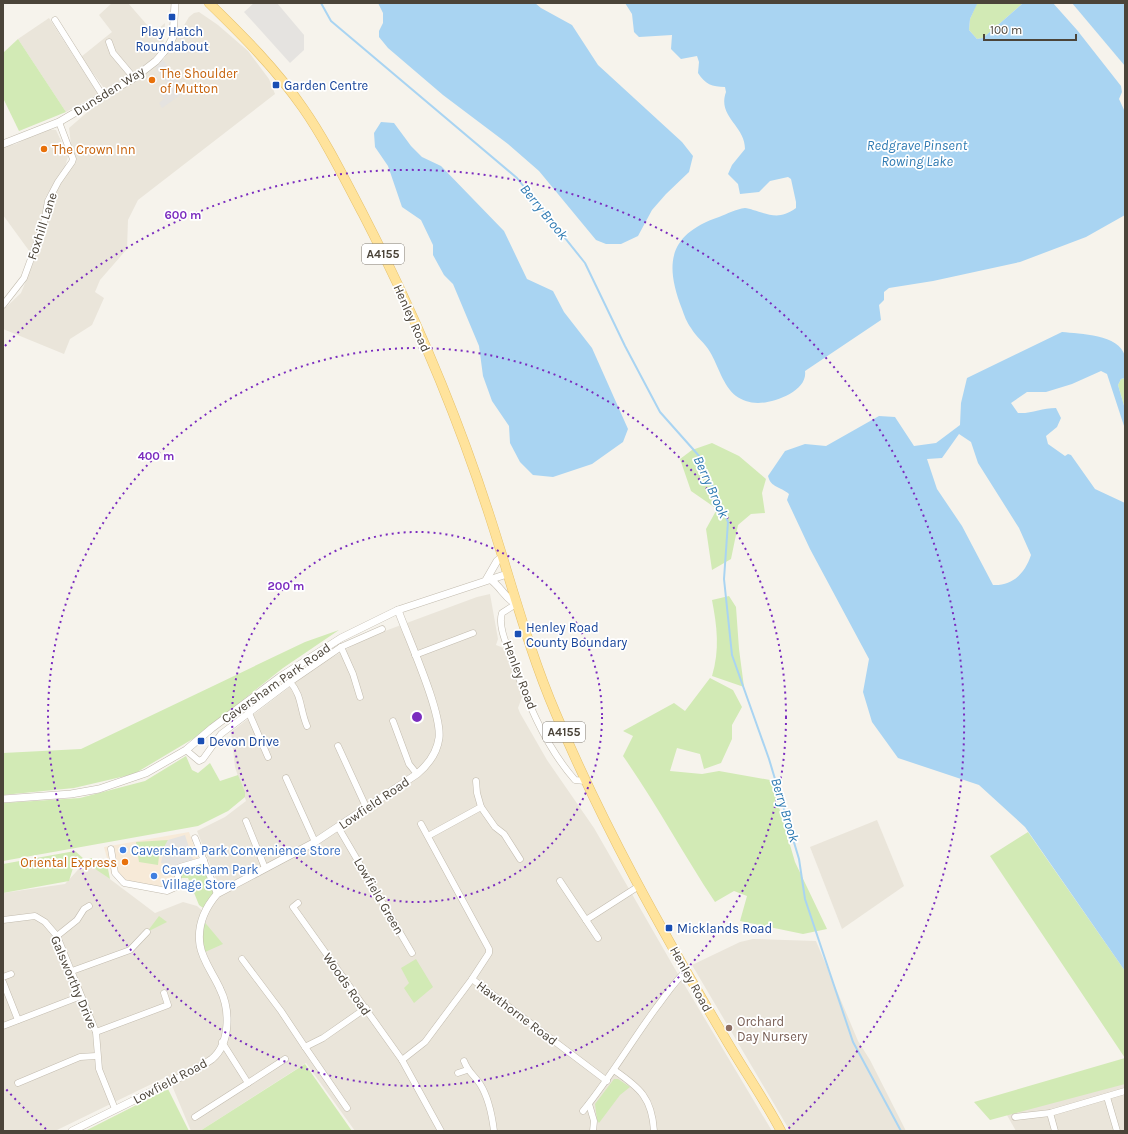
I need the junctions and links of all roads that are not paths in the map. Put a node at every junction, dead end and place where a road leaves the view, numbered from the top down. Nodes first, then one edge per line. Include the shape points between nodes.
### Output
1 (209, 3) edge
2 (174, 4) edge
3 (55, 20) dead end
4 (109, 42) dead end
5 (134, 78) junction
6 (103, 96) junction
7 (59, 122) junction
8 (3, 144) edge
9 (3, 304) edge
10 (502, 557) junction
11 (507, 574) junction
12 (488, 580) junction
13 (516, 604) junction
14 (398, 610) junction
15 (382, 629) dead end
16 (474, 633) dead end
17 (341, 647) junction
18 (415, 655) junction
19 (290, 682) junction
20 (360, 697) dead end
21 (249, 713) junction
22 (393, 721) dead end
23 (307, 726) dead end
24 (338, 746) dead end
25 (186, 750) junction
26 (268, 757) dead end
27 (417, 774) junction
28 (286, 778) dead end
29 (476, 781) dead end
30 (586, 781) junction
31 (3, 799) edge
32 (481, 807) junction
33 (367, 809) junction
34 (246, 822) dead end
35 (421, 824) dead end
36 (338, 827) junction
37 (428, 836) junction
38 (196, 838) dead end
39 (315, 842) junction
40 (111, 849) dead end
41 (520, 859) dead end
42 (204, 860) junction
43 (265, 868) junction
44 (560, 881) dead end
45 (639, 886) junction
46 (217, 894) junction
47 (89, 906) dead end
48 (293, 907) dead end
49 (3, 920) edge
50 (586, 920) junction
51 (147, 932) dead end
52 (57, 936) junction
53 (598, 938) dead end
54 (414, 940) dead end
55 (407, 944) junction
56 (412, 953) dead end
57 (242, 959) dead end
58 (687, 970) junction
59 (72, 971) junction
60 (11, 974) dead end
61 (3, 977) edge
62 (472, 979) junction
63 (3, 982) edge
64 (164, 993) dead end
65 (81, 996) junction
66 (366, 1008) junction
67 (18, 1020) junction
68 (3, 1026) edge
69 (96, 1032) junction
70 (222, 1042) junction
71 (305, 1047) junction
72 (96, 1056) junction
73 (285, 1059) dead end
74 (402, 1060) junction
75 (464, 1061) dead end
76 (467, 1070) junction
77 (614, 1070) junction
78 (458, 1073) dead end
79 (607, 1081) junction
80 (18, 1083) dead end
81 (248, 1083) junction
82 (1125, 1091) edge
83 (1107, 1096) junction
84 (589, 1104) junction
85 (115, 1108) junction
86 (347, 1108) dead end
87 (583, 1111) dead end
88 (1050, 1113) junction
89 (195, 1117) dead end
90 (1016, 1117) dead end
91 (72, 1131) edge
92 (441, 1131) edge
93 (494, 1131) edge
94 (592, 1131) edge
95 (654, 1131) edge
96 (781, 1131) edge
97 (1055, 1131) edge
98 (1117, 1131) edge

1 - 10 main road, Henley Road / A4155 via 272,68 303,107 347,183 398,287 441,386 475,473
2 - 5 street, Dunsden Way via 174,31 168,47 156,61
3 - 6 street
4 - 5 street via 113,53
5 - 6 street, Dunsden Way
6 - 7 street, Dunsden Way
7 - 8 street, Dunsden Way
7 - 9 street, Foxhill Lane via 72,162 48,201 44,223 24,278
10 - 11 main road, Henley Road / A4155
10 - 12 street via 497,561
11 - 12 street, Caversham Park Road
11 - 13 main road, Henley Road / A4155
12 - 13 street via 501,588 508,600
12 - 14 street, Caversham Park Road
13 - 30 main road, Henley Road / A4155 via 555,712
13 - 30 street, Henley Road via 502,613 501,622 526,697 562,763 575,780
14 - 18 street, Lowfield Road
14 - 25 street, Caversham Park Road via 319,650
15 - 17 street
16 - 18 street
17 - 19 street
17 - 20 street
18 - 27 street, Lowfield Road via 439,727 439,738 433,755
19 - 21 street
19 - 23 street via 301,699
21 - 25 street via 221,734 204,759 199,761
21 - 26 street
22 - 27 street via 409,764
24 - 33 street
25 - 31 street, Caversham Park Road via 146,773 99,789 71,794
27 - 33 street, Lowfield Road
28 - 39 street
29 - 32 street
30 - 45 main road, Henley Road / A4155
32 - 37 street
32 - 41 street via 494,825 501,830
33 - 36 street, Lowfield Road
34 - 43 street
35 - 37 street, Hawthorne Road
36 - 39 street, Lowfield Road
36 - 55 street, Lowfield Green
37 - 62 street, Hawthorne Road via 489,949 488,957
38 - 42 street
39 - 43 street, Lowfield Road
40 - 42 street via 115,873 124,884 167,891 176,887 180,867
42 - 46 street
43 - 46 street, Lowfield Road
44 - 50 street
45 - 50 street
45 - 58 main road, Henley Road / A4155
46 - 70 street, Lowfield Road via 209,903 204,915 200,946 226,1004 227,1026
47 - 52 street via 77,920
48 - 66 street, Woods Road
49 - 52 street, Galsworthy Drive via 35,916 45,922
50 - 53 street
51 - 59 street via 130,950
52 - 59 street, Galsworthy Drive
54 - 55 street, Lowfield Green
55 - 56 street, Lowfield Green
57 - 71 street via 266,984
58 - 77 street via 635,1036
58 - 96 main road, Henley Road / A4155
59 - 65 street, Galsworthy Drive
60 - 61 street
62 - 74 street via 425,1042
62 - 79 street, Hawthorne Road
63 - 67 street
64 - 69 street via 169,1008
65 - 67 street
65 - 69 street, Galsworthy Drive
66 - 71 street via 323,1038
66 - 74 street, Woods Road
67 - 68 street
69 - 72 street, Galsworthy Drive
70 - 81 street
70 - 85 street, Lowfield Road via 213,1058 197,1069
71 - 86 street
72 - 80 street via 80,1057
72 - 85 street, Galsworthy Drive
73 - 81 street
74 - 92 street, Woods Road
75 - 76 street
76 - 78 street
76 - 93 street via 480,1083 492,1110
77 - 79 street
77 - 95 street via 645,1095 653,1118
79 - 84 street
81 - 89 street
82 - 83 street
83 - 88 street
83 - 98 street
84 - 87 street
84 - 94 street via 594,1121
85 - 91 street, Lowfield Road
88 - 90 street
88 - 97 street

